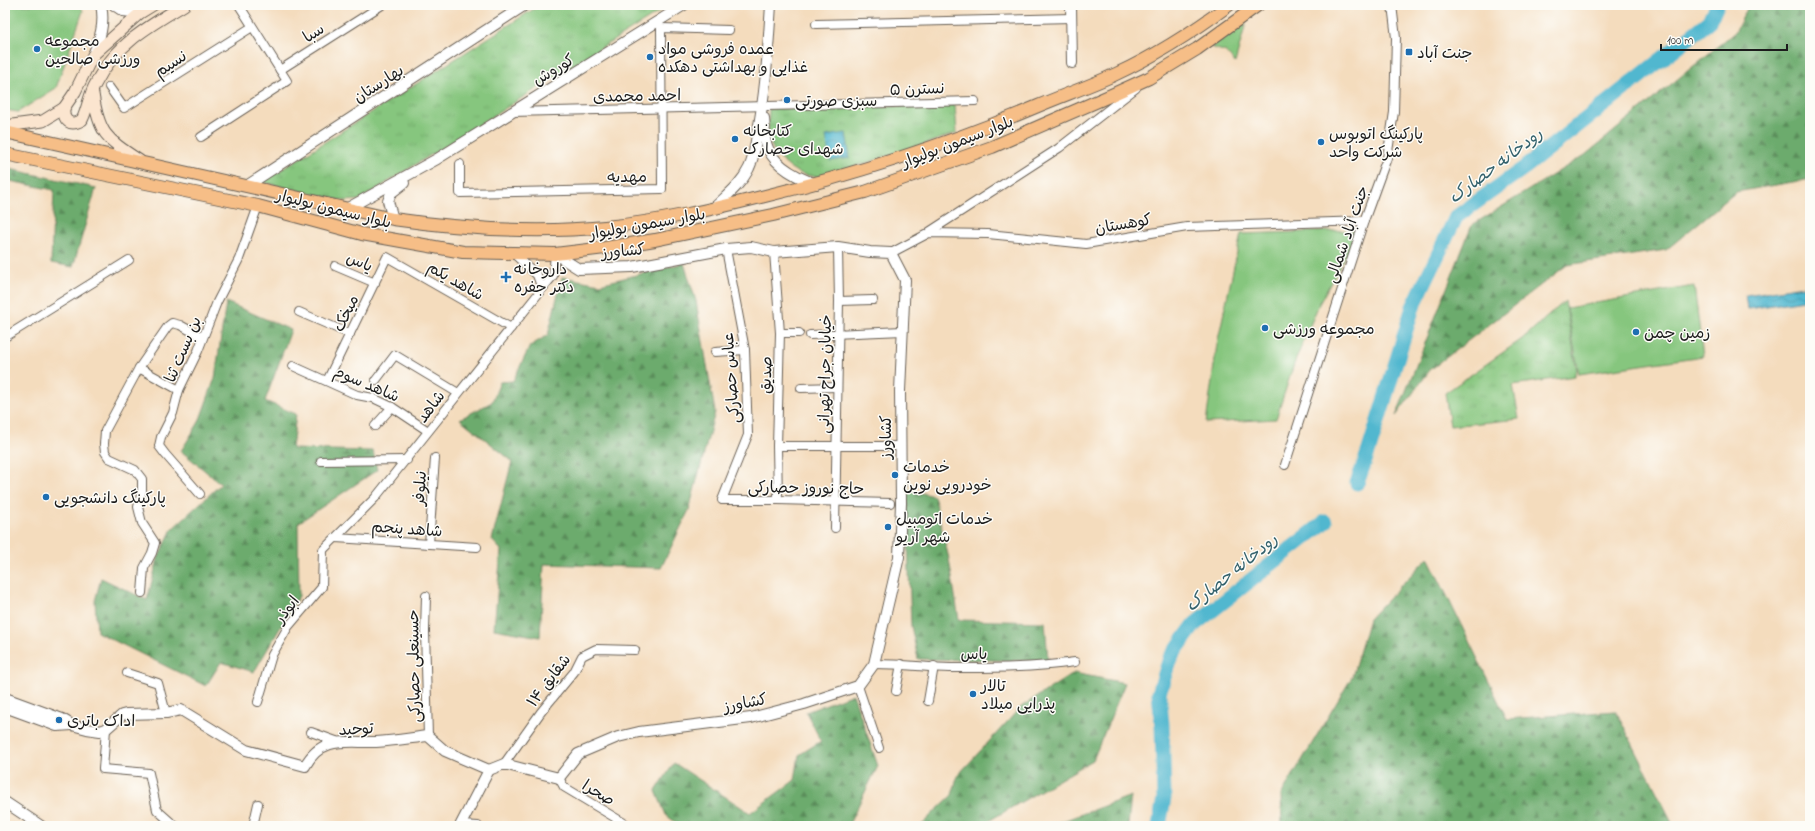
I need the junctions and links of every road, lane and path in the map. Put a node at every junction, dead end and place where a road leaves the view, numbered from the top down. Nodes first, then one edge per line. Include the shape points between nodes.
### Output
1 (101, 5) edge
2 (114, 5) edge
3 (153, 5) edge
4 (184, 5) edge
5 (239, 5) edge
6 (382, 5) edge
7 (525, 5) edge
8 (684, 5) edge
9 (772, 5) edge
10 (1071, 5) edge
11 (1229, 5) edge
12 (1258, 5) edge
13 (1392, 5) edge
14 (140, 13) junction
15 (1071, 18) junction
16 (816, 24) dead end
17 (252, 27) junction
18 (729, 30) dead end
19 (93, 55) junction
20 (1072, 63) dead end
21 (280, 70) junction
22 (1149, 78) junction
23 (109, 87) dead end
24 (93, 91) junction
25 (975, 100) dead end
26 (764, 106) junction
27 (64, 108) junction
28 (662, 108) junction
29 (511, 112) junction
30 (5, 126) edge
31 (5, 132) edge
32 (201, 137) dead end
33 (5, 154) edge
34 (437, 159) junction
35 (140, 161) junction
36 (460, 164) dead end
37 (816, 184) junction
38 (248, 185) junction
39 (258, 206) junction
40 (348, 208) junction
41 (713, 209) junction
42 (393, 219) junction
43 (1364, 221) junction
44 (928, 233) junction
45 (838, 247) junction
46 (726, 249) junction
47 (774, 252) junction
48 (513, 253) junction
49 (891, 253) junction
50 (555, 254) junction
51 (387, 257) joint
52 (129, 260) dead end
53 (335, 266) dead end
54 (375, 283) junction
55 (542, 289) junction
56 (873, 300) dead end
57 (839, 301) junction
58 (299, 312) dead end
59 (511, 328) junction
60 (903, 331) junction
61 (780, 333) junction
62 (799, 333) dead end
63 (838, 333) junction
64 (350, 334) junction
65 (6, 335) edge
66 (810, 335) dead end
67 (202, 337) junction
68 (745, 350) junction
69 (715, 352) dead end
70 (293, 366) dead end
71 (139, 368) junction
72 (376, 380) dead end
73 (327, 381) junction
74 (837, 387) junction
75 (801, 388) dead end
76 (179, 390) junction
77 (458, 393) junction
78 (392, 407) junction
79 (375, 426) dead end
80 (428, 432) junction
81 (777, 446) junction
82 (900, 446) junction
83 (836, 447) junction
84 (435, 458) dead end
85 (407, 460) junction
86 (321, 461) dead end
87 (1284, 465) dead end
88 (200, 494) dead end
89 (722, 500) joint
90 (778, 500) junction
91 (836, 502) junction
92 (890, 503) dead end
93 (835, 528) dead end
94 (336, 538) junction
95 (429, 544) junction
96 (477, 547) dead end
97 (142, 593) dead end
98 (426, 596) dead end
99 (635, 650) dead end
100 (1075, 662) dead end
101 (874, 664) junction
102 (901, 664) junction
103 (934, 666) junction
104 (127, 673) dead end
105 (858, 686) junction
106 (896, 691) dead end
107 (5, 698) edge
108 (928, 701) dead end
109 (258, 702) dead end
110 (5, 707) edge
111 (166, 713) junction
112 (72, 725) junction
113 (106, 729) junction
114 (311, 732) dead end
115 (428, 736) junction
116 (336, 742) junction
117 (879, 748) dead end
118 (504, 764) junction
119 (489, 770) junction
120 (559, 778) junction
121 (5, 802) edge
122 (258, 804) dead end
123 (41, 826) edge
124 (175, 826) edge
125 (254, 826) edge
126 (460, 826) edge
127 (478, 826) edge
128 (629, 826) edge

1 - 19 street via 101,36
2 - 14 street via 123,11
3 - 14 main road
4 - 24 main road via 150,25 117,52 104,67
5 - 17 street
6 - 21 street, سبا
7 - 38 street, بهارستان
8 - 29 street, کوروش
9 - 26 street
10 - 15 street
11 - 37 main road, بلوار سیمون بولیوار via 1176,41 1117,73 929,149
12 - 22 main road, بلوار سیمون بولیوار
13 - 43 street, جنت آباد شمالی via 1396,38 1394,112 1387,158
14 - 19 main road
15 - 16 street
15 - 20 street
17 - 21 street
17 - 23 street, نسیم via 124,108
18 - 28 street, مهدیه via 661,28
19 - 27 main road
21 - 32 street via 287,81
22 - 44 street via 1059,148
22 - 50 main road, بلوار سیمون بولیوار via 992,147 865,192 655,240
24 - 27 main road via 82,120 76,123 67,121 63,115
24 - 35 main road via 96,116 104,134
25 - 26 street, نسترن ۵
26 - 28 street, احمد محمدی
26 - 37 street via 766,143 775,159 791,172
26 - 41 street via 750,167 738,186
27 - 30 main road via 43,121
28 - 29 street, احمد محمدی
28 - 36 street, مهدیه via 662,189 460,193
29 - 34 street, کوروش
31 - 35 main road, بلوار سیمون بولیوار
33 - 39 main road, بلوار سیمون بولیوار
34 - 40 street
34 - 42 street via 392,193 388,201
35 - 38 main road, بلوار سیمون بولیوار
37 - 41 main road, بلوار سیمون بولیوار
38 - 40 main road, بلوار سیمون بولیوار
39 - 48 main road, بلوار سیمون بولیوار via 362,234 463,252
39 - 67 street, بن بست ثنا via 239,259
40 - 42 main road, بلوار سیمون بولیوار
41 - 42 main road, بلوار سیمون بولیوار via 646,222 562,230 438,226
43 - 44 street, کوهستان via 1187,227 1086,244 988,234
43 - 87 street, جنت آباد شمالی
44 - 49 street, کوهستان
45 - 47 street, کشاورز
45 - 49 street, کشاورز
45 - 57 street, خیابان جراح تهرانی
46 - 47 street, کشاورز via 750,247
46 - 50 street, کشاورز via 632,267 579,269
46 - 68 street, عباس حصارکی
47 - 61 street, صدیق
48 - 50 main road, بلوار سیمون بولیوار
48 - 55 street via 537,275
49 - 60 street, کشاورز via 905,280
50 - 55 street, شاهد via 553,276
51 - 54 street, میخک
51 - 59 street, شاهد یکم
52 - 65 street
53 - 54 street, یاس
54 - 64 street, میخک
55 - 59 street, شاهد
56 - 57 street
57 - 63 street, خیابان جراح تهرانی
58 - 64 street
59 - 77 street, شاهد
60 - 63 street
60 - 82 street, کشاورز
61 - 62 street
61 - 81 street, صدیق
63 - 66 street
63 - 74 street, خیابان جراح تهرانی
64 - 73 street, میخک
67 - 71 street via 172,323
67 - 76 street, بن بست ثنا
68 - 69 street
68 - 89 street, عباس حصارکی via 748,435
70 - 73 street, شاهد سوم
71 - 76 street
71 - 97 street via 105,431 104,444 105,452 110,458 135,470 142,479 138,507 142,523 155,543 144,568
72 - 77 street via 395,355
73 - 78 street, شاهد سوم
74 - 75 street
74 - 83 street, خیابان جراح تهرانی
76 - 88 street, بن بست ثنا via 173,413 159,446
77 - 80 street, شاهد
78 - 79 street
78 - 80 street, شاهد سوم
80 - 85 street, شاهد
81 - 83 street
81 - 90 street, صدیق
82 - 83 street
82 - 101 street, کشاورز via 899,557
83 - 91 street, خیابان جراح تهرانی
84 - 95 street, نیلوفر
85 - 86 street
85 - 94 street, شاهد
89 - 90 street, حاج نوروز حصارکی
90 - 91 street, حاج نوروز حصارکی
91 - 92 street, حاج نوروز حصارکی
91 - 93 street, خیابان جراح تهرانی
94 - 95 street, شاهد پنجم
94 - 109 street, ابوذر via 323,550 322,587 288,627 272,655
95 - 96 street, شاهد پنجم
98 - 115 street, حسینعلی حصارکی via 424,631
99 - 118 street, شقایق ۱۴ via 596,649 582,656 574,672
100 - 103 street, یاس via 1016,667
101 - 102 street, یاس
101 - 105 street, کشاورز
102 - 103 street, یاس
102 - 106 street
103 - 108 street
104 - 111 street via 158,682
105 - 117 street
105 - 120 street, کشاورز via 751,718 618,737 578,754
107 - 112 street
110 - 112 street via 57,726
111 - 113 street, توحید via 122,715
111 - 116 street, توحید via 181,710 246,750 306,766 317,750
112 - 113 street via 87,730
113 - 124 street via 103,769 149,773 157,810
114 - 116 street
115 - 116 street, توحید via 377,742
115 - 119 street via 445,751
118 - 119 street
118 - 120 street
119 - 126 street
120 - 128 street, صحرا via 564,787
121 - 123 street
122 - 125 street
126 - 127 street

